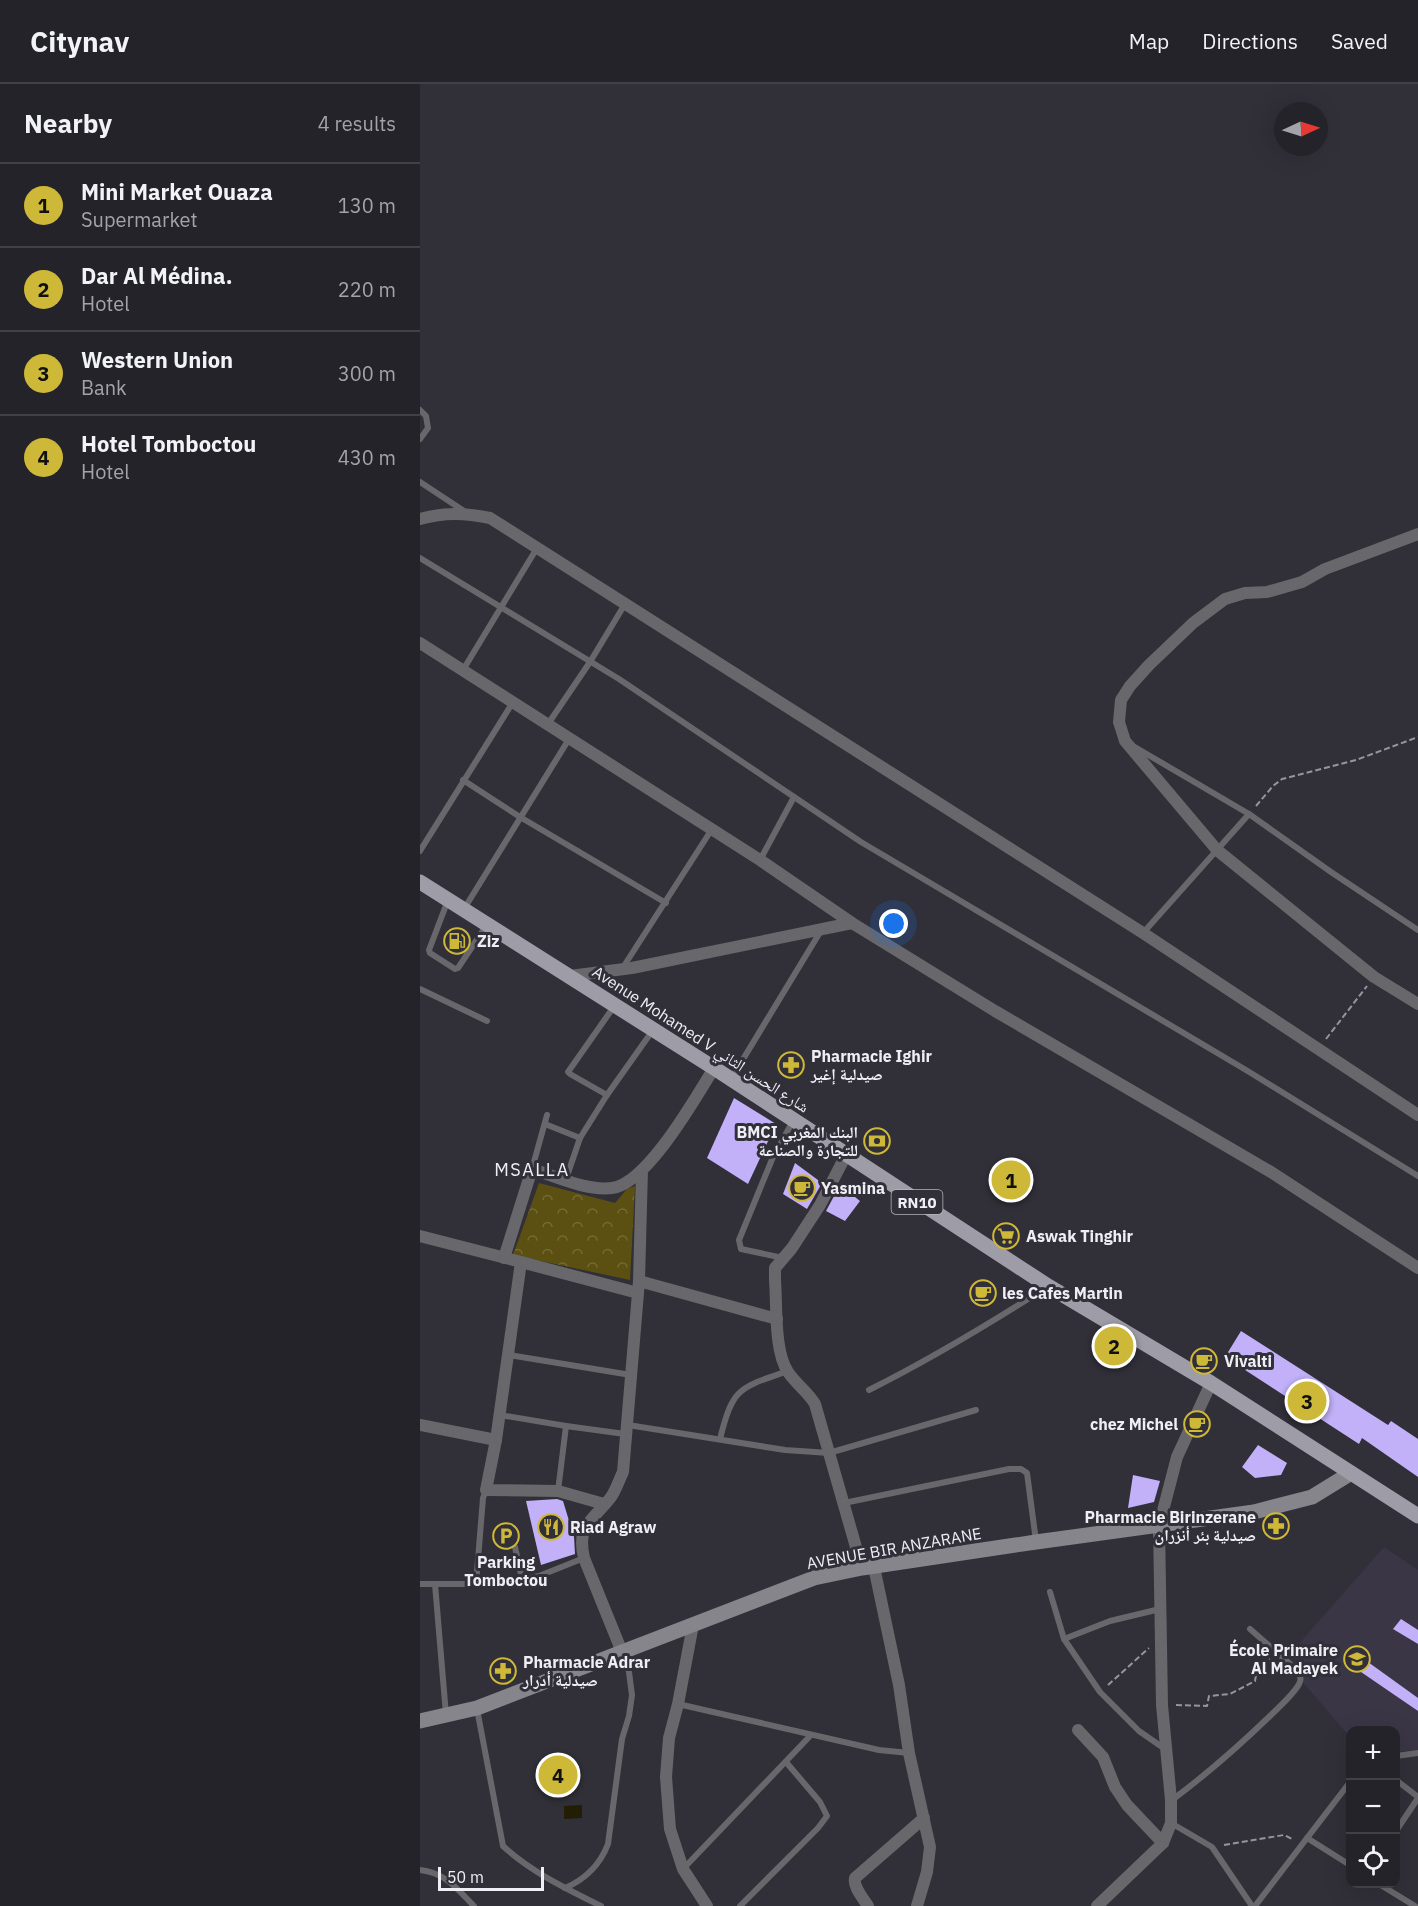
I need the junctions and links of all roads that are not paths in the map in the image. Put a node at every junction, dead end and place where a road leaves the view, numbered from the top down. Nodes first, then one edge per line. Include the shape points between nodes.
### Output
1 (420, 410) edge
2 (420, 439) edge
3 (420, 482) edge
4 (469, 514) junction
5 (420, 519) edge
6 (1418, 534) edge
7 (537, 548) junction
8 (420, 558) edge
9 (625, 604) junction
10 (502, 608) junction
11 (420, 643) edge
12 (590, 662) junction
13 (463, 670) junction
14 (513, 701) junction
15 (548, 724) junction
16 (569, 739) junction
17 (1125, 741) junction
18 (463, 780) junction
19 (794, 797) junction
20 (1249, 814) junction
21 (520, 817) junction
22 (712, 829) junction
23 (1217, 850) junction
24 (420, 851) edge
25 (760, 860) junction
26 (420, 882) edge
27 (448, 900) junction
28 (666, 903) junction
29 (464, 909) junction
30 (852, 922) junction
31 (487, 925) junction
32 (822, 929) junction
33 (1418, 930) edge
34 (1143, 933) junction
35 (622, 970) junction
36 (570, 976) junction
37 (420, 989) edge
38 (1414, 999) edge
39 (616, 1005) junction
40 (487, 1021) dead end
41 (654, 1029) junction
42 (714, 1068) junction
43 (731, 1079) junction
44 (607, 1095) junction
45 (548, 1115) dead end
46 (1418, 1115) edge
47 (793, 1121) junction
48 (545, 1124) junction
49 (580, 1138) junction
50 (846, 1155) junction
51 (532, 1169) junction
52 (642, 1170) junction
53 (1418, 1176) edge
54 (566, 1179) junction
55 (420, 1236) edge
56 (504, 1258) junction
57 (783, 1258) junction
58 (521, 1262) junction
59 (1418, 1268) edge
60 (1048, 1286) junction
61 (639, 1287) junction
62 (777, 1320) junction
63 (509, 1355) junction
64 (788, 1371) junction
65 (631, 1375) junction
66 (1211, 1383) junction
67 (869, 1390) dead end
68 (976, 1410) dead end
69 (500, 1414) junction
70 (420, 1425) edge
71 (566, 1426) junction
72 (626, 1429) junction
73 (720, 1439) junction
74 (496, 1440) junction
75 (829, 1453) junction
76 (1351, 1473) junction
77 (486, 1490) junction
78 (558, 1491) junction
79 (843, 1503) junction
80 (604, 1504) junction
81 (1418, 1516) edge
82 (1159, 1526) junction
83 (1036, 1542) junction
84 (514, 1547) dead end
85 (584, 1558) junction
86 (868, 1567) junction
87 (522, 1579) junction
88 (420, 1584) edge
89 (435, 1584) junction
90 (476, 1584) junction
91 (1050, 1592) dead end
92 (1160, 1609) junction
93 (693, 1625) junction
94 (1250, 1629) dead end
95 (1064, 1639) junction
96 (622, 1652) junction
97 (678, 1704) junction
98 (477, 1708) junction
99 (446, 1717) junction
100 (420, 1721) edge
101 (1078, 1730) dead end
102 (811, 1735) junction
103 (1165, 1749) junction
104 (909, 1753) junction
105 (1418, 1753) edge
106 (1400, 1755) edge
107 (786, 1762) junction
108 (1400, 1784) edge
109 (1346, 1787) edge
110 (1418, 1798) edge
111 (1171, 1800) junction
112 (924, 1818) junction
113 (1171, 1823) junction
114 (1400, 1824) edge
115 (1307, 1838) junction
116 (1163, 1843) junction
117 (1346, 1862) edge
118 (683, 1869) junction
119 (420, 1870) edge
120 (565, 1888) junction
121 (1386, 1888) edge
122 (474, 1906) edge
123 (601, 1906) edge
124 (706, 1906) edge
125 (740, 1906) edge
126 (868, 1906) edge
127 (917, 1906) edge
128 (1097, 1906) edge
129 (1254, 1906) edge
130 (1415, 1906) edge

1 - 2 lane via 426,416 428,428
3 - 4 lane
4 - 5 street via 448,513
4 - 7 street via 490,518
6 - 17 street via 1325,569 1302,582 1225,600 1193,623 1130,686 1121,700 1119,722
7 - 9 street
7 - 10 lane
8 - 10 lane
9 - 12 lane
9 - 34 street
10 - 12 lane
10 - 13 lane
11 - 13 street
12 - 15 lane
12 - 19 lane
13 - 14 street
14 - 15 street
14 - 18 lane
15 - 16 street
16 - 21 lane
16 - 22 street
17 - 20 lane
17 - 23 street
18 - 21 lane
18 - 24 lane
19 - 25 lane
19 - 53 lane via 861,842
20 - 23 lane
20 - 33 lane
21 - 28 lane
21 - 29 lane
22 - 25 street
22 - 28 lane
23 - 34 lane
23 - 38 street via 1374,977
25 - 30 street
26 - 27 main road, Avenue Mohamed V شارع الحسن الثاني / RN10
27 - 29 main road, Avenue Mohamed V شارع الحسن الثاني / RN10
27 - 31 lane via 430,953 455,969
28 - 35 lane
29 - 31 main road, Avenue Mohamed V شارع الحسن الثاني / RN10
30 - 32 street
30 - 59 street via 995,1011 1271,1172
31 - 36 main road, Avenue Mohamed V شارع الحسن الثاني / RN10
32 - 35 street
32 - 43 lane
34 - 46 street
35 - 36 street
36 - 39 main road, Avenue Mohamed V شارع الحسن الثاني / RN10
37 - 40 lane
39 - 41 main road, Avenue Mohamed V شارع الحسن الثاني / RN10
39 - 44 lane via 568,1072
41 - 42 main road, Avenue Mohamed V شارع الحسن الثاني / RN10
41 - 44 lane
42 - 43 main road, Avenue Mohamed V شارع الحسن الثاني / RN10
42 - 52 street
43 - 47 main road, Avenue Mohamed V شارع الحسن الثاني / RN10
44 - 49 lane
45 - 48 lane
47 - 50 main road, Avenue Mohamed V شارع الحسن الثاني / RN10
47 - 57 lane via 773,1157 739,1240 741,1249
48 - 49 lane
48 - 51 lane
49 - 54 lane
50 - 57 street via 820,1205
50 - 60 main road, Avenue Mohamed V شارع الحسن الثاني / RN10
51 - 54 street
51 - 56 street
52 - 54 street via 615,1188 594,1188
52 - 61 street
55 - 56 street
56 - 58 street
57 - 62 street via 775,1268
58 - 61 street
58 - 63 street
60 - 66 main road, Avenue Mohamed V شارع الحسن الثاني / RN10
60 - 67 lane via 966,1339
61 - 62 street
61 - 65 street
62 - 64 street via 782,1360
63 - 65 lane
63 - 69 street
64 - 73 lane via 751,1383 738,1393 727,1412
64 - 75 street via 815,1404
65 - 72 street
66 - 76 main road, Avenue Mohamed V شارع الحسن الثاني / RN10
66 - 82 street via 1177,1457
68 - 75 lane
69 - 71 lane
69 - 74 street
70 - 74 street
71 - 72 lane
71 - 78 lane
72 - 73 lane
72 - 80 street via 623,1472
73 - 75 lane
74 - 77 street
75 - 79 street
76 - 81 main road, Avenue Mohamed V شارع الحسن الثاني / RN10
76 - 82 street, AVENUE BIR ANZARANE via 1312,1497 1290,1504
77 - 78 street
77 - 90 lane
78 - 80 street
79 - 83 lane via 1022,1468 1027,1473
79 - 86 street
80 - 85 street via 582,1532
82 - 83 street, AVENUE BIR ANZARANE
82 - 92 street
83 - 86 street, AVENUE BIR ANZARANE
84 - 87 lane
85 - 87 lane
85 - 96 street
86 - 93 street, AVENUE BIR ANZARANE via 814,1578
86 - 104 street via 898,1685
87 - 90 lane
88 - 89 lane
89 - 90 lane
89 - 99 lane
91 - 95 lane
92 - 95 lane via 1110,1621
92 - 103 street
93 - 96 street, AVENUE BIR ANZARANE
93 - 97 street
94 - 111 lane via 1297,1670 1299,1683 1240,1745
95 - 103 lane via 1100,1692 1138,1731
96 - 98 street, AVENUE BIR ANZARANE
96 - 120 lane via 632,1695 608,1844 602,1860 582,1879
97 - 102 lane
97 - 118 street via 669,1738 666,1777 670,1828
98 - 99 street, AVENUE BIR ANZARANE
98 - 120 lane via 503,1846 519,1861
99 - 100 street, AVENUE BIR ANZARANE
101 - 116 street via 1103,1757 1127,1805
102 - 104 lane
102 - 107 lane
103 - 111 street
104 - 112 street
105 - 106 lane
107 - 118 lane
107 - 125 lane via 827,1816
108 - 110 lane
109 - 115 lane
110 - 114 lane
111 - 113 street
112 - 126 street via 855,1878
112 - 127 street via 930,1847
113 - 116 street
113 - 129 lane via 1212,1847
115 - 117 lane
115 - 129 lane
116 - 128 street
118 - 124 street
119 - 122 lane via 445,1877
120 - 123 lane
121 - 130 lane

